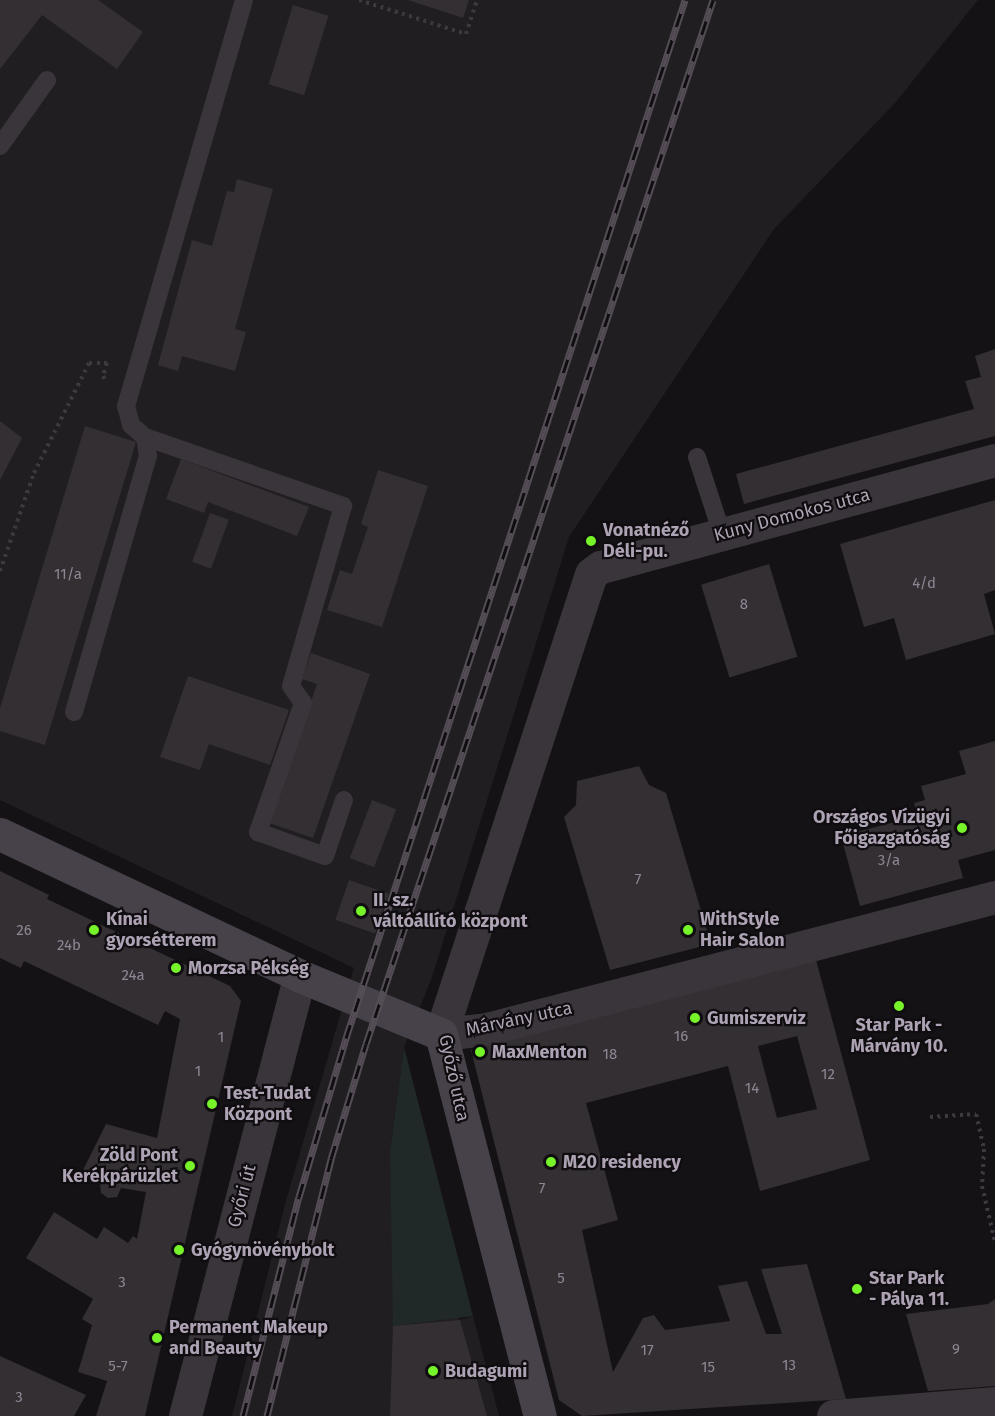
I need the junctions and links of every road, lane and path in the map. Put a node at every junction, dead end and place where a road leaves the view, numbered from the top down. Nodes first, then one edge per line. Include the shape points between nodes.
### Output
1 (244, 0) edge
2 (359, 0) edge
3 (477, 0) edge
4 (47, 80) dead end
5 (0, 146) edge
6 (103, 376) dead end
7 (146, 437) junction
8 (697, 457) dead end
9 (995, 460) edge
10 (722, 534) junction
11 (0, 571) edge
12 (591, 574) joint
13 (74, 712) dead end
14 (344, 800) dead end
15 (0, 834) edge
16 (995, 897) edge
17 (300, 976) junction
18 (432, 1030) junction
19 (930, 1116) dead end
20 (995, 1242) edge
21 (995, 1403) edge
22 (854, 1415) edge
23 (185, 1416) edge
24 (540, 1416) edge

1 - 7 lane via 126,406 131,425
2 - 3 path via 466,34
4 - 5 lane
6 - 11 path via 107,363 89,363 34,473
7 - 13 lane via 148,456
7 - 14 lane via 343,506 291,686 303,703 258,832 325,856
8 - 10 lane
9 - 10 street, Kuny Domokos utca
10 - 12 street, Kuny Domokos utca via 600,567
12 - 18 street, Győző utca
15 - 17 street, Márvány utca
16 - 18 street, Márvány utca via 488,1029
17 - 18 street, Márvány utca
17 - 23 street, Győri út
18 - 24 street, Győző utca
19 - 20 path via 976,1114 984,1149 982,1186
21 - 22 street

